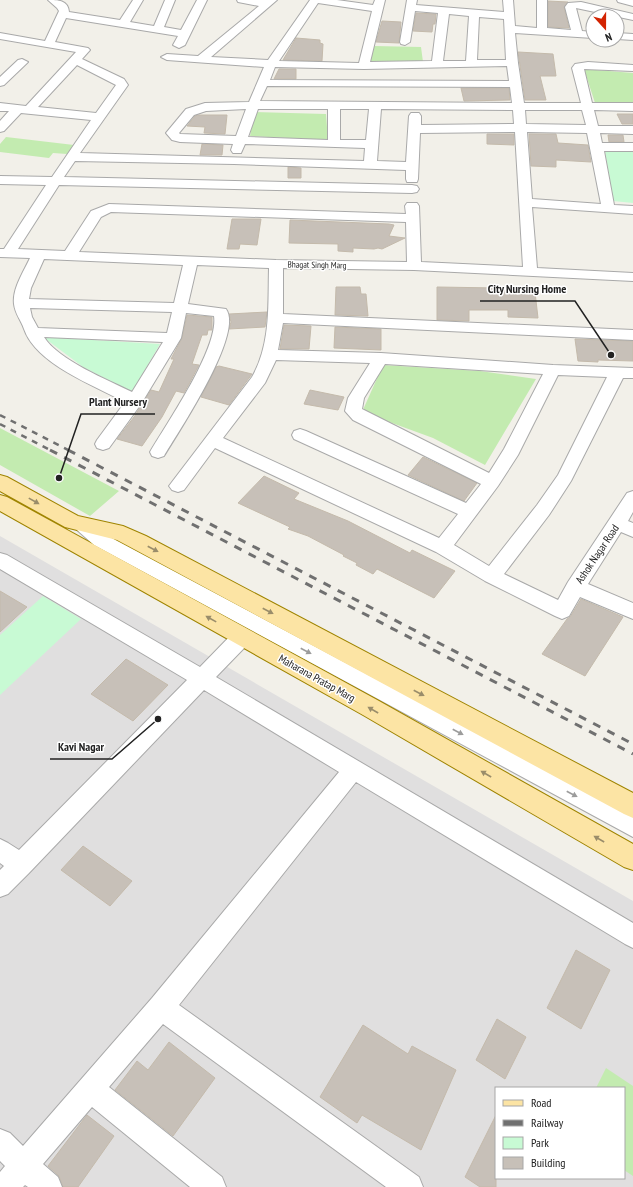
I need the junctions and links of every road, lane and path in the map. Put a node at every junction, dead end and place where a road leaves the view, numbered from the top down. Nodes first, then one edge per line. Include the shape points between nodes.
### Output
1 (52, 0) edge
2 (138, 0) edge
3 (170, 0) edge
4 (202, 0) edge
5 (242, 0) edge
6 (315, 0) edge
7 (502, 0) edge
8 (508, 0) edge
9 (542, 0) edge
10 (622, 0) edge
11 (269, 2) edge
12 (571, 3) edge
13 (633, 3) edge
14 (378, 4) edge
15 (411, 4) edge
16 (444, 10) junction
17 (474, 13) junction
18 (63, 15) junction
19 (510, 16) junction
20 (633, 17) edge
21 (123, 24) junction
22 (509, 29) junction
23 (158, 30) junction
24 (542, 31) junction
25 (184, 34) junction
26 (577, 34) junction
27 (585, 34) edge
28 (0, 36) edge
29 (405, 42) dead end
30 (45, 44) junction
31 (0, 46) edge
32 (201, 59) junction
33 (76, 60) junction
34 (22, 62) dead end
35 (512, 63) junction
36 (271, 64) junction
37 (471, 64) junction
38 (437, 65) junction
39 (364, 66) junction
40 (633, 68) edge
41 (0, 83) edge
42 (263, 83) junction
43 (515, 84) junction
44 (253, 105) junction
45 (334, 106) junction
46 (375, 106) junction
47 (415, 106) junction
48 (0, 107) edge
49 (519, 107) junction
50 (587, 107) junction
51 (633, 108) edge
52 (23, 110) junction
53 (100, 116) junction
54 (0, 128) edge
55 (520, 128) junction
56 (414, 129) junction
57 (593, 129) junction
58 (633, 130) edge
59 (240, 140) junction
60 (331, 144) junction
61 (371, 144) junction
62 (597, 147) junction
63 (633, 147) edge
64 (71, 157) junction
65 (234, 160) junction
66 (370, 165) junction
67 (412, 166) junction
68 (0, 180) edge
69 (57, 181) junction
70 (228, 184) junction
71 (412, 189) junction
72 (525, 203) junction
73 (608, 208) junction
74 (633, 210) edge
75 (413, 218) junction
76 (4, 253) edge
77 (39, 255) junction
78 (69, 256) junction
79 (191, 261) junction
80 (276, 264) junction
81 (414, 266) junction
82 (530, 272) junction
83 (633, 277) edge
84 (21, 303) junction
85 (180, 308) junction
86 (275, 318) junction
87 (32, 332) junction
88 (633, 335) edge
89 (173, 338) junction
90 (270, 355) junction
91 (381, 358) junction
92 (553, 370) junction
93 (625, 372) edge
94 (135, 400) junction
95 (300, 435) dead end
96 (212, 440) junction
97 (103, 444) dead end
98 (158, 452) dead end
99 (0, 482) edge
100 (492, 482) junction
101 (178, 486) dead end
102 (633, 497) edge
103 (0, 502) edge
104 (470, 512) junction
105 (83, 525) junction
106 (625, 527) edge
107 (442, 548) junction
108 (0, 560) edge
109 (492, 576) junction
110 (575, 587) junction
111 (633, 611) edge
112 (242, 637) junction
113 (201, 678) junction
114 (354, 769) junction
115 (633, 806) edge
116 (633, 827) edge
117 (0, 850) edge
118 (633, 858) edge
119 (21, 865) junction
120 (0, 886) edge
121 (633, 936) edge
122 (161, 1007) junction
123 (90, 1088) junction
124 (0, 1144) edge
125 (24, 1166) junction
126 (5, 1187) edge
127 (48, 1187) edge
128 (212, 1187) edge
129 (409, 1187) edge

1 - 18 street via 62,6
2 - 21 street
3 - 23 street
4 - 25 street
5 - 11 street
6 - 14 street
6 - 36 street
7 - 8 street
8 - 19 street
9 - 24 street
10 - 13 street
11 - 32 street
12 - 20 street
12 - 26 street
14 - 39 street
15 - 16 street
15 - 29 street
16 - 17 street
16 - 38 street
17 - 19 street
17 - 37 street
18 - 21 street
18 - 30 street
19 - 22 street
21 - 23 street
22 - 24 street
22 - 35 street
23 - 25 street
24 - 26 street
25 - 32 street via 180,44 167,57
26 - 27 street
28 - 30 street
30 - 31 street
30 - 33 street via 84,50
32 - 36 street
33 - 52 street
33 - 53 street via 120,81 122,85
34 - 41 street
35 - 37 street
35 - 43 street
36 - 39 street
36 - 42 street
37 - 38 street
38 - 39 street
40 - 50 street via 588,64 579,66
42 - 43 street
42 - 44 street
43 - 49 street
44 - 45 street
44 - 59 street
44 - 59 street via 205,107 194,110 172,133 180,138
45 - 46 street
45 - 60 street via 334,140
46 - 47 street
46 - 61 street
47 - 49 street
47 - 56 street
48 - 52 street
49 - 50 street
49 - 55 street
50 - 51 street
50 - 57 street
52 - 53 street
52 - 54 street
53 - 64 street
55 - 56 street
55 - 57 street
55 - 72 street
56 - 67 street
57 - 58 street
57 - 62 street
59 - 60 street
59 - 65 street
60 - 61 street
61 - 66 street
62 - 63 street
62 - 73 street
64 - 65 street
64 - 69 street
65 - 66 street
65 - 70 street
66 - 67 street
67 - 71 street
68 - 69 street
69 - 70 street
69 - 76 street
70 - 71 street
71 - 75 street
72 - 73 street
72 - 82 street
73 - 74 street
75 - 78 street via 109,208 96,214
75 - 81 street
76 - 77 street, Bhagat Singh Marg
77 - 78 street, Bhagat Singh Marg
77 - 84 street via 24,288
78 - 79 street, Bhagat Singh Marg
79 - 80 street, Bhagat Singh Marg
79 - 85 street
80 - 81 street, Bhagat Singh Marg
80 - 86 street
81 - 82 street, Bhagat Singh Marg
82 - 83 street, Bhagat Singh Marg
84 - 85 street
84 - 87 street
85 - 89 street
85 - 98 street via 221,312 224,320 208,367
86 - 88 street
86 - 90 street
87 - 89 street
87 - 94 street via 46,350 68,366
89 - 94 street
90 - 91 street
90 - 96 street via 259,379
91 - 92 street
91 - 100 street via 356,398 354,411 359,416
92 - 93 street
92 - 100 street via 512,451
93 - 109 street via 565,477
94 - 97 street
95 - 104 street
96 - 101 street
96 - 107 street
99 -> 105 main road
100 - 104 street
102 - 106 street, Ashok Nagar Road
112 -> 103 main road, Maharana Pratap Marg
104 - 107 street
105 -> 115 main road via 123,534 139,542
105 -> 116 street via 100,540
106 - 110 street, Ashok Nagar Road
107 - 109 street
108 - 113 street
109 - 110 street, Ashok Nagar Road via 562,611
110 - 111 street
112 - 113 street
118 -> 112 main road, Maharana Pratap Marg
113 - 114 street
113 - 119 street
114 - 121 street
114 - 122 street
117 - 119 street
119 - 120 street
122 - 123 street
122 - 129 street
123 - 125 street
123 - 128 street
124 - 125 street
125 - 126 street
125 - 127 street

